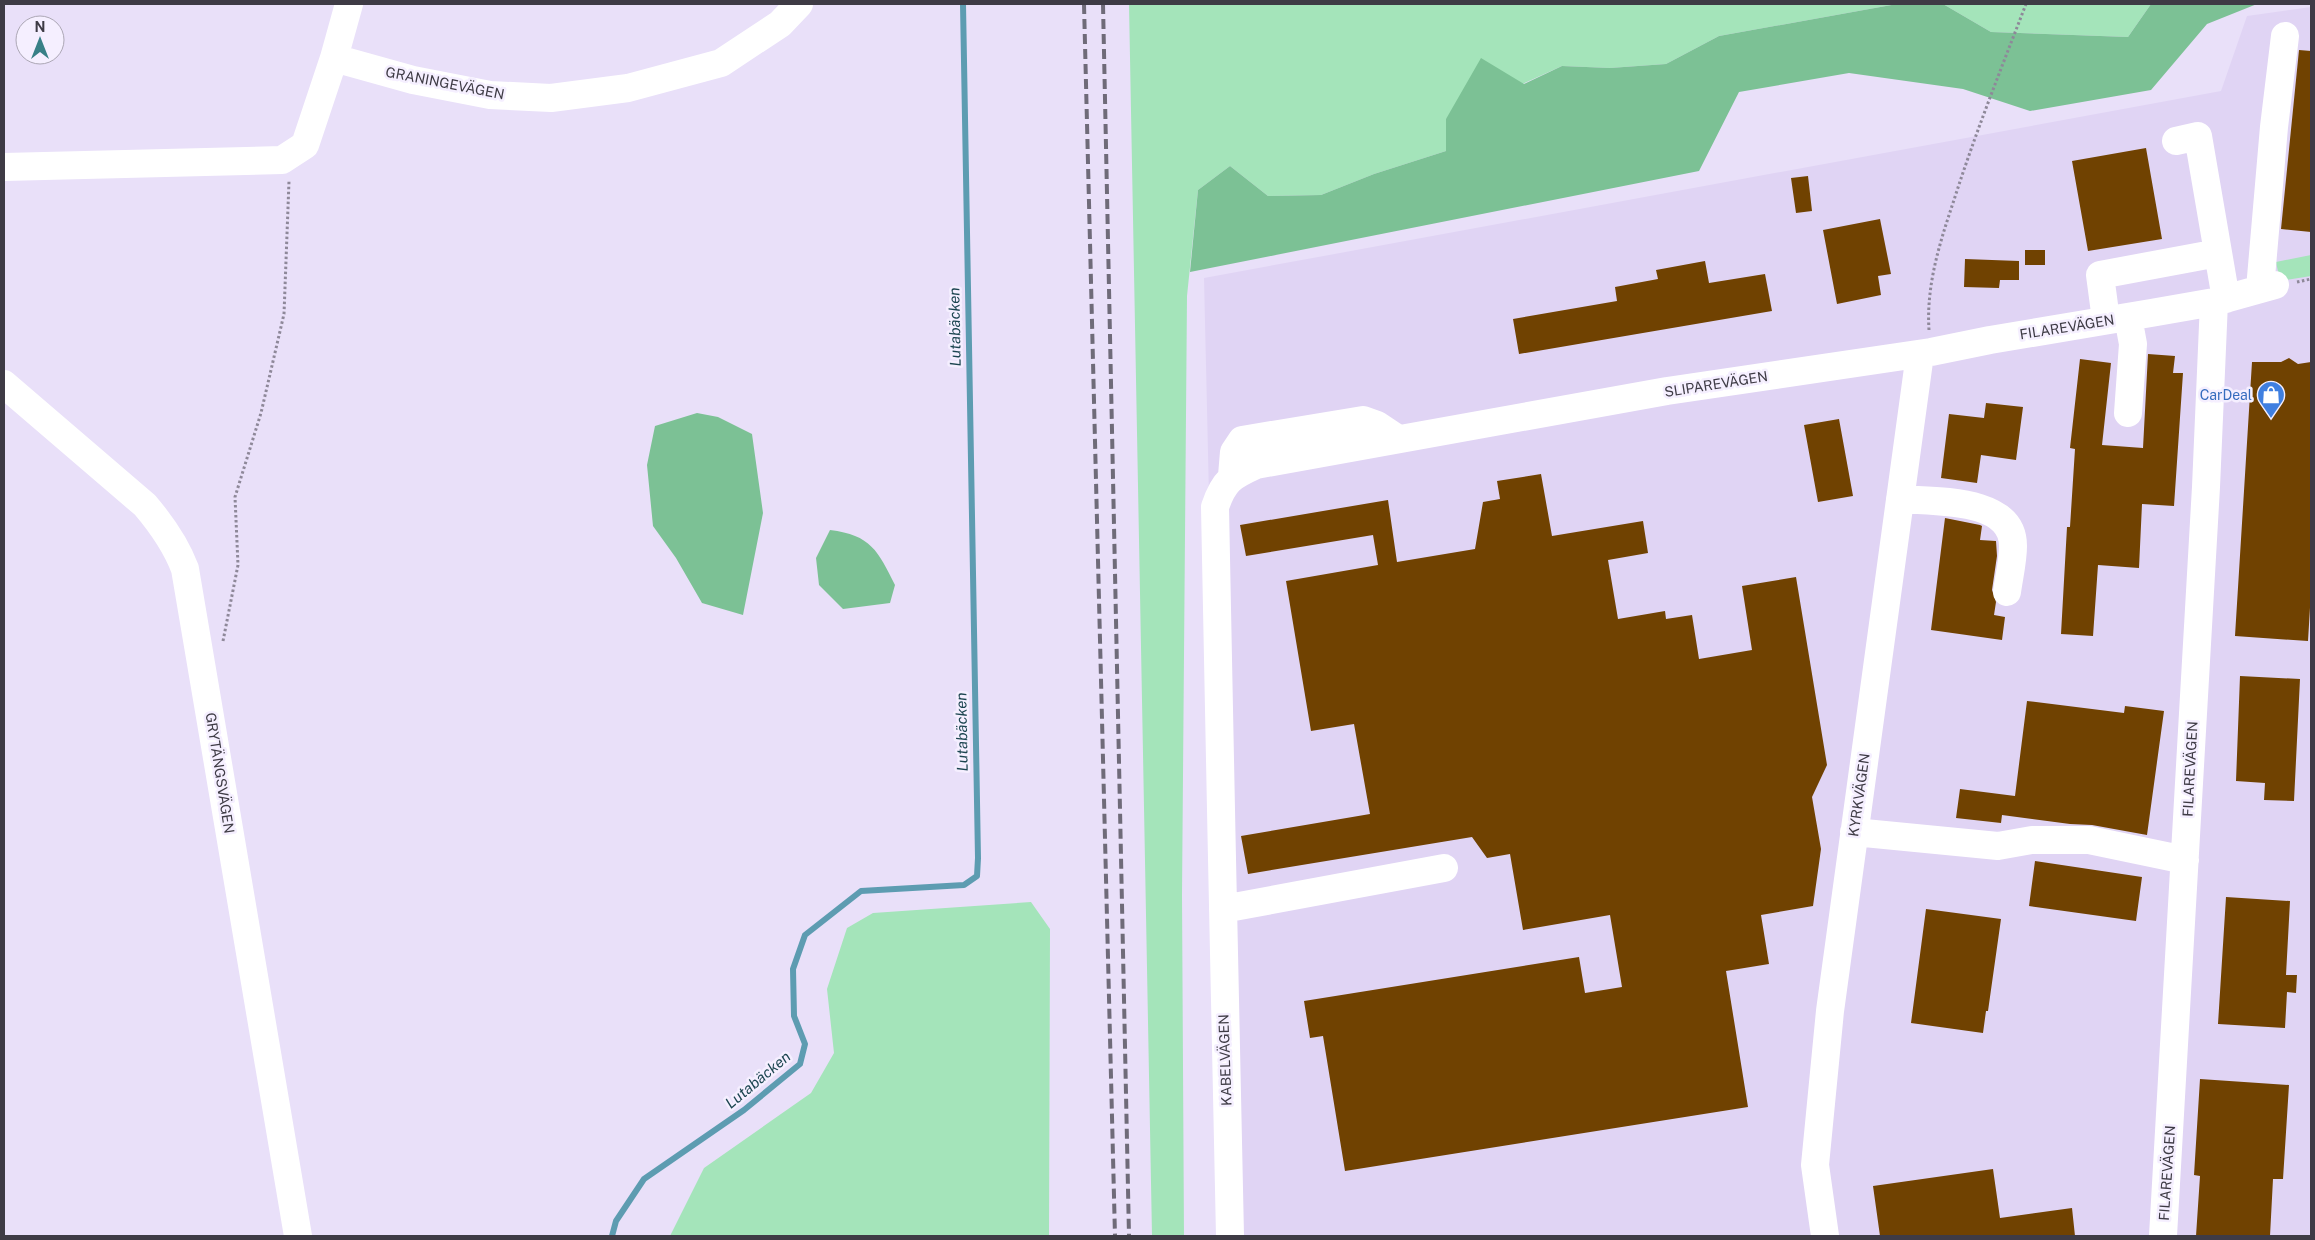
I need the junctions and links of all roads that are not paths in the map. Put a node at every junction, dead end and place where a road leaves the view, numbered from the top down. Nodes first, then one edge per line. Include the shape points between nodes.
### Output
1 (349, 4) edge
2 (799, 4) edge
3 (2285, 36) dead end
4 (334, 58) junction
5 (2176, 141) dead end
6 (4, 167) edge
7 (2218, 253) junction
8 (2220, 300) junction
9 (2117, 319) junction
10 (1925, 346) junction
11 (4, 384) edge
12 (2128, 413) dead end
13 (1232, 476) joint
14 (1900, 499) junction
15 (2007, 592) dead end
16 (1854, 832) junction
17 (2185, 860) junction
18 (1444, 868) dead end
19 (1224, 896) junction
20 (298, 1236) edge
21 (1230, 1236) edge
22 (1825, 1236) edge
23 (2163, 1236) edge

1 - 4 street
2 - 4 street, GRANINGEVÄGEN via 780,24 721,64 628,88 551,98 490,95 413,80
3 - 8 street, FILAREVÄGEN via 2274,127 2268,287
4 - 6 street via 305,145 282,160
5 - 7 street via 2198,136
7 - 8 street
7 - 9 street via 2100,275
8 - 9 street, FILAREVÄGEN
8 - 17 street, FILAREVÄGEN
9 - 10 street, FILAREVÄGEN
9 - 12 street via 2132,344
10 - 13 street, SLIPAREVÄGEN via 1256,465
10 - 14 street, KYRKVÄGEN
11 - 20 street, GRYTÄNGSVÄGEN via 145,505 179,552 203,668
13 - 19 street, KABELVÄGEN via 1221,490 1215,507
14 - 15 street via 1973,506 1987,509 2002,519 2013,545
14 - 16 street, KYRKVÄGEN
16 - 17 street via 1998,846 2032,840 2089,840
16 - 22 street, KYRKVÄGEN via 1818,1123 1815,1165
17 - 23 street, FILAREVÄGEN
18 - 19 street
19 - 21 street, KABELVÄGEN via 1222,967

